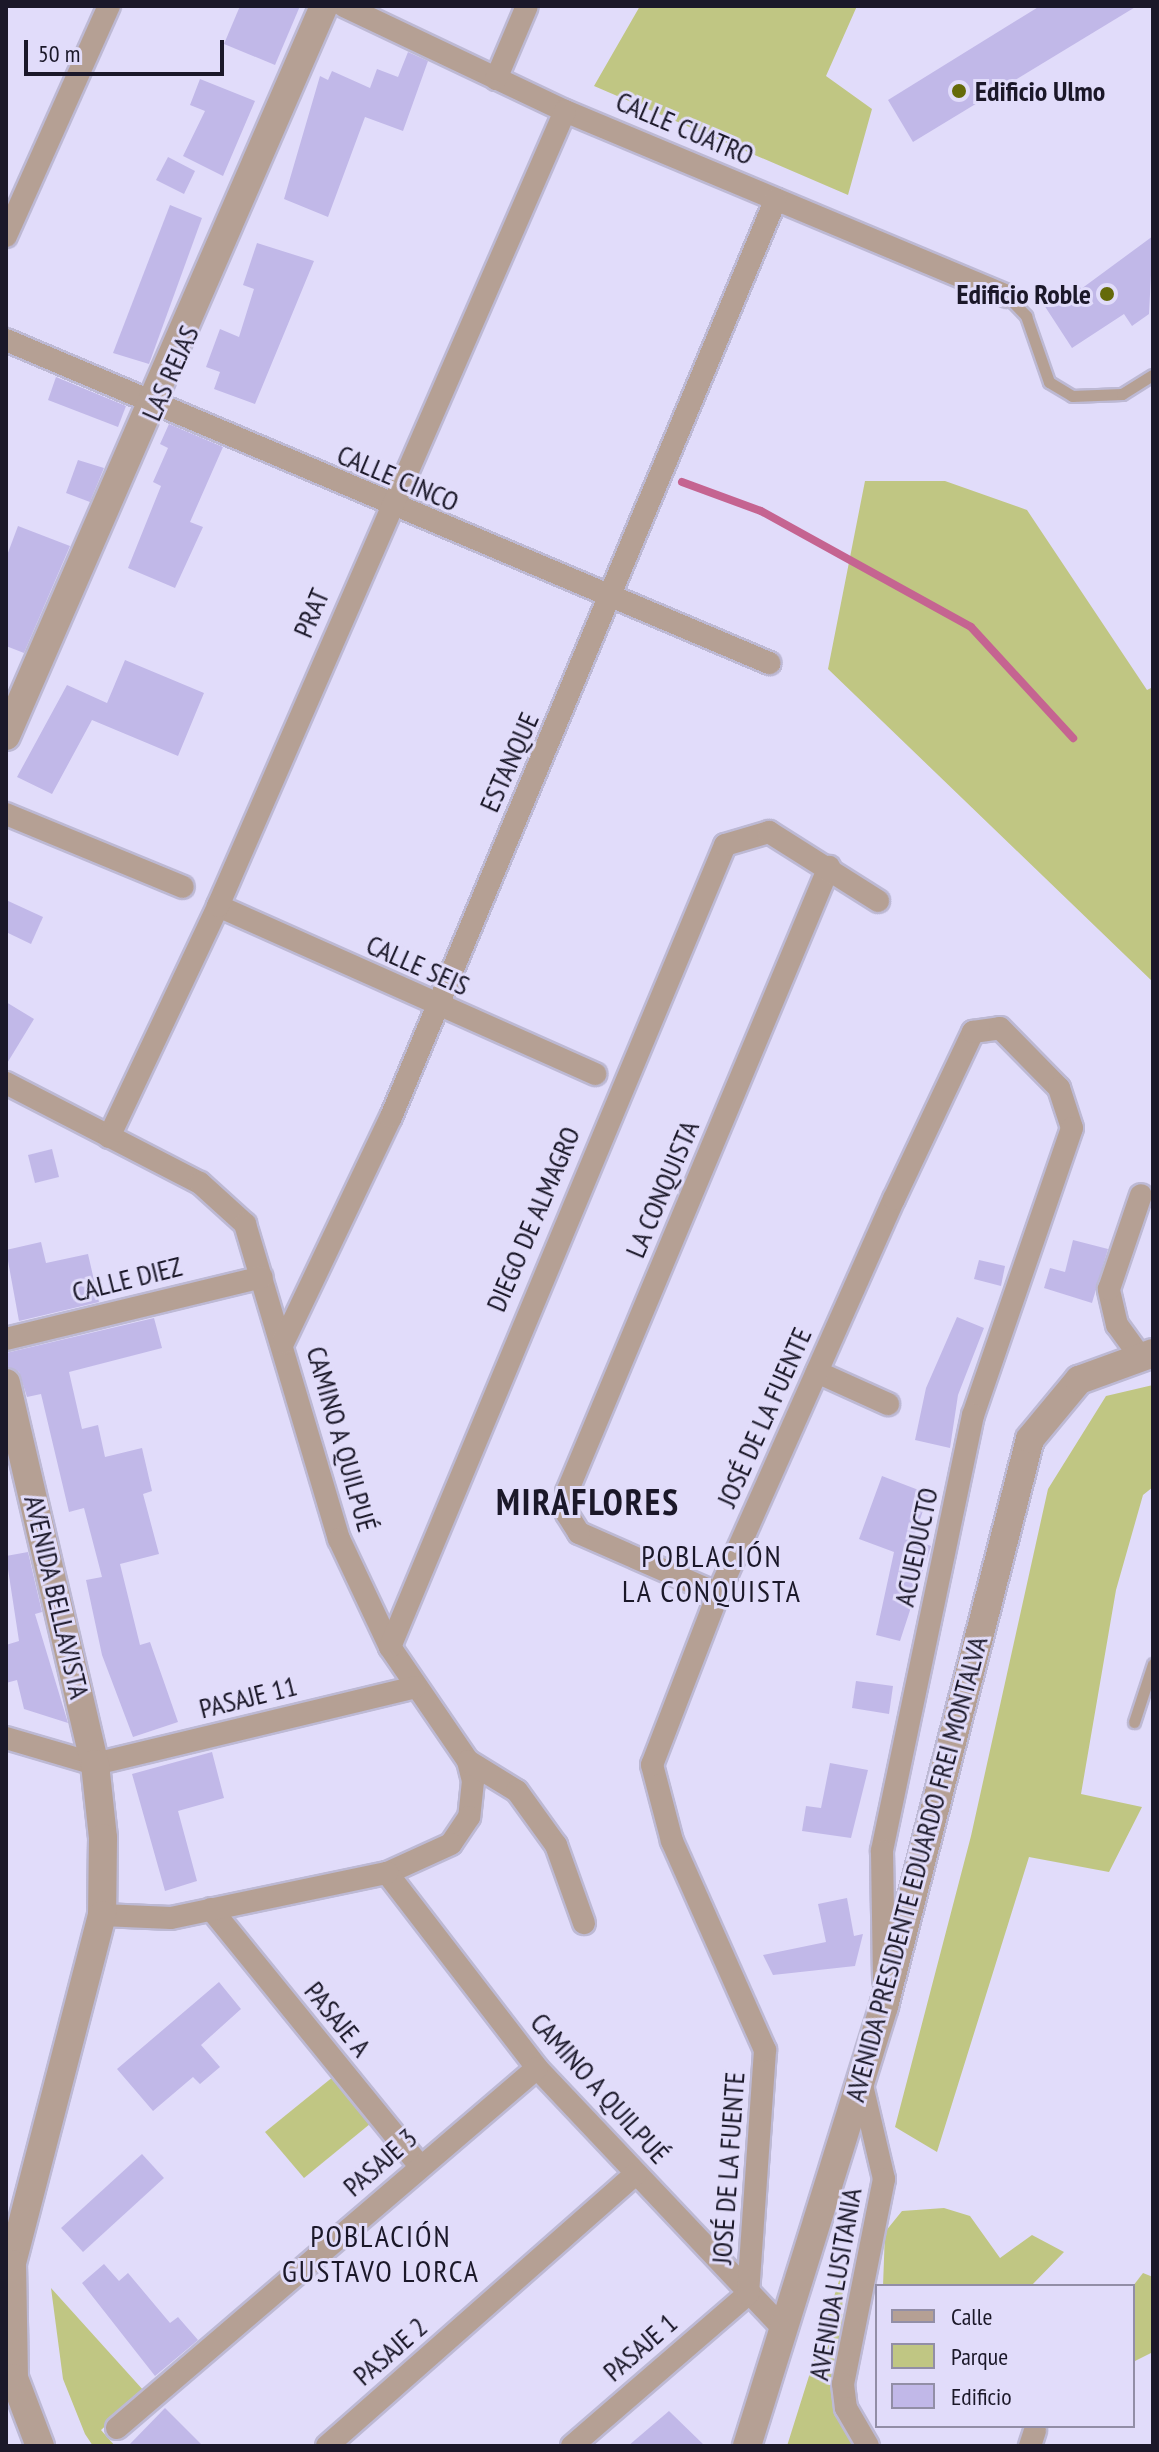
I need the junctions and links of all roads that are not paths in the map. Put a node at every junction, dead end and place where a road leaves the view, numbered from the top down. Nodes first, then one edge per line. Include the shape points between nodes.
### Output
1 (109, 6) edge
2 (324, 6) edge
3 (344, 6) edge
4 (527, 6) edge
5 (496, 79) junction
6 (565, 111) junction
7 (776, 199) junction
8 (6, 236) edge
9 (1007, 296) joint
10 (6, 340) edge
11 (1153, 375) edge
12 (156, 404) junction
13 (388, 507) junction
14 (612, 602) junction
15 (769, 663) dead end
16 (6, 736) edge
17 (6, 814) edge
18 (829, 867) junction
19 (183, 887) dead end
20 (878, 901) dead end
21 (218, 906) junction
22 (434, 1006) junction
23 (595, 1074) dead end
24 (6, 1083) edge
25 (1070, 1114) joint
26 (109, 1137) junction
27 (1141, 1195) dead end
28 (262, 1277) junction
29 (6, 1339) edge
30 (283, 1343) junction
31 (1146, 1354) edge
32 (817, 1372) junction
33 (6, 1383) edge
34 (888, 1404) dead end
35 (718, 1594) junction
36 (390, 1647) junction
37 (1153, 1664) edge
38 (415, 1687) junction
39 (1134, 1722) dead end
40 (6, 1738) edge
41 (468, 1761) junction
42 (95, 1764) junction
43 (387, 1873) junction
44 (211, 1909) junction
45 (102, 1915) junction
46 (584, 1923) dead end
47 (884, 2006) junction
48 (537, 2068) junction
49 (861, 2081) junction
50 (420, 2166) junction
51 (636, 2174) junction
52 (748, 2294) junction
53 (784, 2329) junction
54 (117, 2428) dead end
55 (40, 2446) edge
56 (327, 2446) edge
57 (572, 2446) edge
58 (747, 2446) edge
59 (868, 2446) edge

1 - 8 street
2 - 12 street, LAS REJAS
3 - 5 street, CALLE CUATRO
4 - 5 street
5 - 6 street, CALLE CUATRO
6 - 7 street, CALLE CUATRO
6 - 13 street, PRAT
7 - 9 street, CALLE CUATRO
7 - 14 street, ESTANQUE
9 - 11 lane via 1026,316 1049,382 1072,396 1122,394
10 - 12 street, CALLE CINCO
12 - 13 street, CALLE CINCO
12 - 16 street, LAS REJAS
13 - 14 street, CALLE CINCO
13 - 21 street, PRAT
14 - 15 street, CALLE CINCO
14 - 22 street, ESTANQUE
17 - 19 street
18 - 20 street
18 - 35 street, LA CONQUISTA via 567,1492 567,1514 579,1533
18 - 36 street, DIEGO DE ALMAGRO via 769,832 752,832 725,845 678,943
21 - 22 street, CALLE SEIS
21 - 26 street, PRAT
22 - 23 street, CALLE SEIS
22 - 30 street, ESTANQUE
24 - 26 street, CAMINO A QUILPUÉ
25 - 32 street, JOSÉ DE LA FUENTE via 1059,1088 1000,1028 973,1032
25 - 47 street, ACUEDUCTO via 1069,1145 973,1415 896,1775 882,1851
26 - 28 street, CAMINO A QUILPUÉ via 200,1183 237,1212
27 - 31 street via 1109,1289 1117,1325
28 - 29 street, CALLE DIEZ
28 - 30 street, CAMINO A QUILPUÉ
30 - 36 street, CAMINO A QUILPUÉ via 339,1539
31 - 47 street, AVENIDA PRESIDENTE EDUARDO FREI MONTALVA via 1079,1380 1030,1439
32 - 34 street
32 - 35 street, JOSÉ DE LA FUENTE
33 - 42 street, AVENIDA BELLAVISTA
35 - 52 street, JOSÉ DE LA FUENTE via 652,1765 672,1841 765,2050
36 - 38 street, CAMINO A QUILPUÉ
37 - 39 lane
38 - 41 street, CAMINO A QUILPUÉ
38 - 42 street, PASAJE 11
40 - 42 street
41 - 43 street, CAMINO A QUILPUÉ via 473,1799 462,1832 429,1858
41 - 46 street via 517,1791 556,1845
42 - 45 street
43 - 44 street, CAMINO A QUILPUÉ
43 - 48 street, CAMINO A QUILPUÉ
44 - 45 street, CAMINO A QUILPUÉ via 145,1921
44 - 50 street, PASAJE A
45 - 55 street via 12,2264 14,2378
47 - 49 street, AVENIDA PRESIDENTE EDUARDO FREI MONTALVA
48 - 50 street, PASAJE 3
48 - 51 street, CAMINO A QUILPUÉ
49 - 53 street, AVENIDA PRESIDENTE EDUARDO FREI MONTALVA
49 - 59 street, AVENIDA LUSITANIA via 884,2179 843,2384 846,2408
50 - 54 street, PASAJE 3
51 - 52 street, CAMINO A QUILPUÉ
51 - 56 street, PASAJE 2
52 - 53 street, CAMINO A QUILPUÉ
52 - 57 street, PASAJE 1
53 - 58 street, AVENIDA PRESIDENTE EDUARDO FREI MONTALVA

